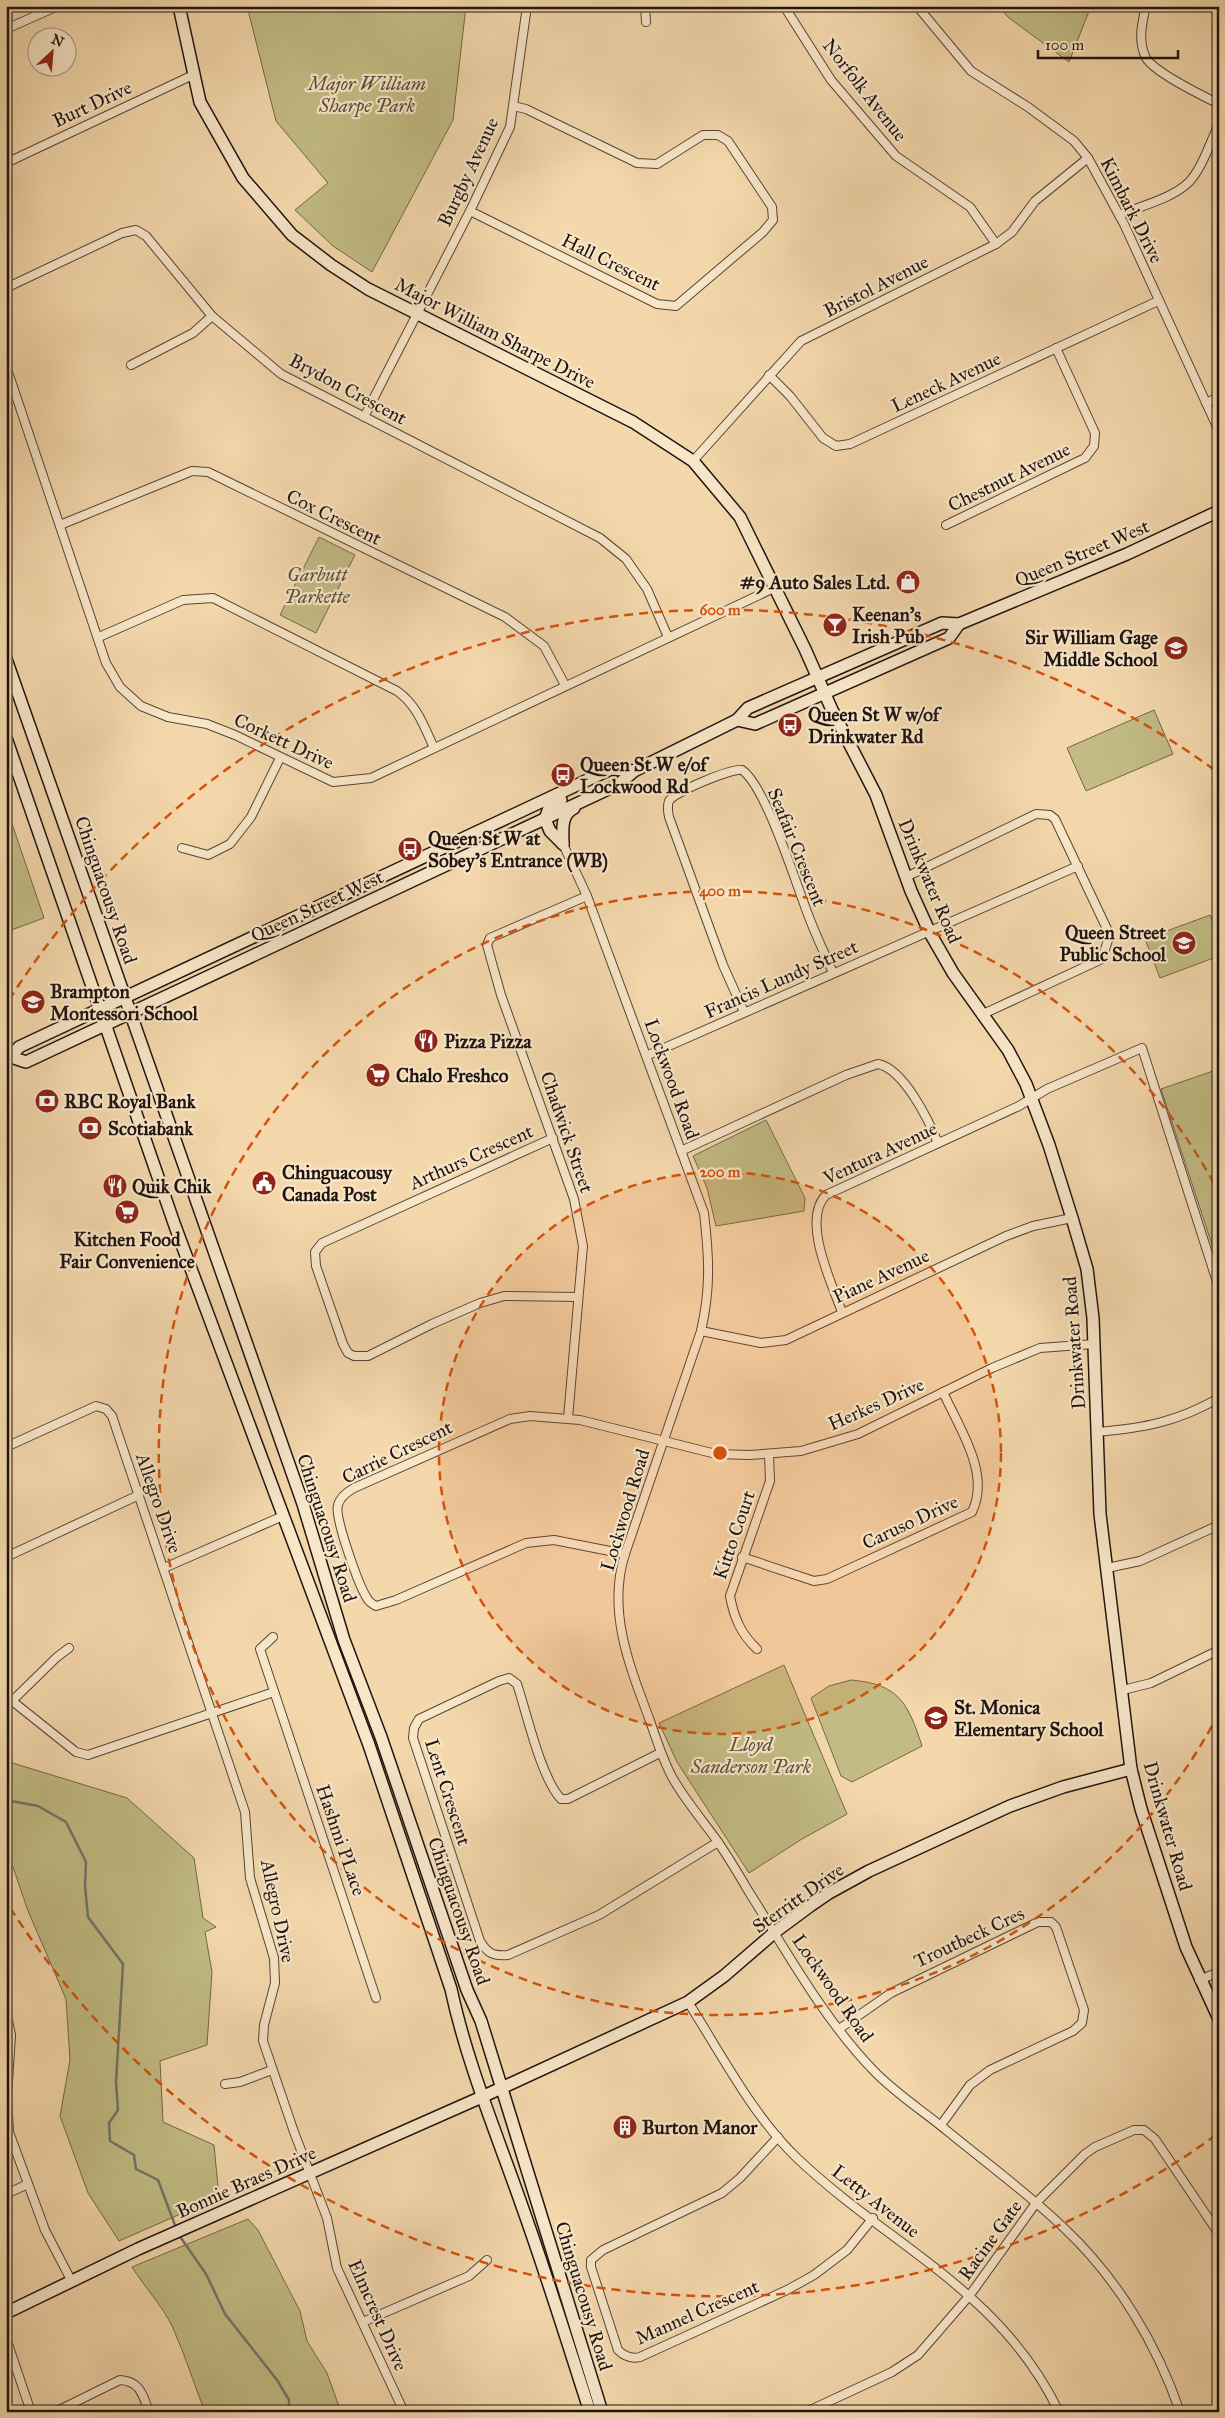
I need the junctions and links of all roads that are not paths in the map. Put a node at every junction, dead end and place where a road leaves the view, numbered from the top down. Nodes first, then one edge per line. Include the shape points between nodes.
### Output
1 (58, 6) edge
2 (179, 6) edge
3 (527, 6) edge
4 (645, 6) edge
5 (784, 6) edge
6 (917, 6) edge
7 (1146, 6) edge
8 (6, 16) edge
9 (646, 22) dead end
10 (8, 28) edge
11 (192, 75) junction
12 (1219, 104) edge
13 (513, 106) junction
14 (1219, 124) edge
15 (1088, 158) junction
16 (6, 162) edge
17 (470, 211) junction
18 (1119, 215) junction
19 (996, 244) junction
20 (6, 288) edge
21 (1158, 301) junction
22 (417, 313) junction
23 (212, 316) junction
24 (1056, 348) junction
25 (131, 365) dead end
26 (6, 366) edge
27 (769, 375) junction
28 (1219, 397) edge
29 (1206, 403) junction
30 (364, 417) junction
31 (1219, 431) edge
32 (693, 461) junction
33 (1219, 511) edge
34 (60, 525) junction
35 (946, 525) dead end
36 (774, 588) junction
37 (959, 624) junction
38 (99, 637) junction
39 (668, 637) junction
40 (6, 659) edge
41 (817, 678) junction
42 (565, 685) junction
43 (824, 694) junction
44 (737, 720) junction
45 (6, 738) edge
46 (434, 748) junction
47 (280, 758) junction
48 (611, 769) junction
49 (634, 771) junction
50 (597, 795) junction
51 (545, 819) junction
52 (564, 844) junction
53 (182, 848) dead end
54 (1078, 866) junction
55 (906, 877) junction
56 (368, 883) junction
57 (587, 896) junction
58 (375, 898) junction
59 (930, 933) junction
60 (833, 973) junction
61 (125, 997) junction
62 (99, 1009) junction
63 (744, 1012) junction
64 (130, 1014) junction
65 (981, 1015) junction
66 (105, 1026) junction
67 (646, 1056) junction
68 (9, 1059) edge
69 (1030, 1099) junction
70 (553, 1138) junction
71 (938, 1143) junction
72 (681, 1151) junction
73 (1072, 1218) junction
74 (1219, 1288) edge
75 (578, 1297) junction
76 (842, 1312) junction
77 (701, 1331) junction
78 (1094, 1344) junction
79 (943, 1392) junction
80 (1219, 1398) edge
81 (568, 1418) junction
82 (1097, 1432) junction
83 (664, 1442) junction
84 (6, 1447) edge
85 (770, 1454) junction
86 (139, 1495) junction
87 (282, 1516) junction
88 (1219, 1525) edge
89 (625, 1554) junction
90 (6, 1557) edge
91 (742, 1557) junction
92 (164, 1568) junction
93 (1107, 1568) junction
94 (273, 1638) dead end
95 (69, 1648) dead end
96 (757, 1649) dead end
97 (1219, 1650) edge
98 (1123, 1690) junction
99 (274, 1692) junction
100 (9, 1698) edge
101 (213, 1713) junction
102 (660, 1753) junction
103 (1131, 1769) junction
104 (718, 1842) junction
105 (775, 1932) junction
106 (1219, 1972) edge
107 (1200, 1980) junction
108 (376, 1998) dead end
109 (688, 2002) junction
110 (6, 2011) edge
111 (1219, 2019) edge
112 (839, 2030) junction
113 (272, 2070) junction
114 (225, 2084) dead end
115 (502, 2088) junction
116 (484, 2096) junction
117 (6, 2097) edge
118 (941, 2125) junction
119 (778, 2137) junction
120 (311, 2172) junction
121 (28, 2184) junction
122 (6, 2194) edge
123 (1036, 2204) junction
124 (872, 2218) junction
125 (1219, 2234) edge
126 (487, 2260) dead end
127 (72, 2282) junction
128 (970, 2295) junction
129 (6, 2313) edge
130 (363, 2322) junction
131 (6, 2338) edge
132 (31, 2412) edge
133 (55, 2412) edge
134 (149, 2412) edge
135 (404, 2412) edge
136 (590, 2412) edge
137 (602, 2412) edge
138 (806, 2412) edge
139 (1059, 2412) edge
140 (1180, 2412) edge

1 - 10 street
2 - 11 main road, Major William Sharpe Drive
3 - 13 street, Burgby Avenue
4 - 9 street
5 - 19 street, Norfolk Avenue via 831,80 896,156 970,207
6 - 15 street, Kimbark Drive via 970,71 1028,107 1074,141
7 - 12 street via 1140,34 1145,58 1168,76
8 - 10 street
11 - 16 street, Burt Drive
11 - 22 main road, Major William Sharpe Drive via 200,102 243,178 292,235 346,275
13 - 17 street, Burgby Avenue via 510,127
13 - 17 street, Hall Crescent via 526,109 636,164 657,164 703,135 718,135 728,141 772,207 773,220 676,306 657,304
14 - 18 street via 1198,169 1188,182 1176,192
15 - 18 street, Kimbark Drive
15 - 19 street, Bristol Avenue via 1035,201 1012,232
17 - 22 street, Burgby Avenue
18 - 21 street, Kimbark Drive
19 - 27 street, Bristol Avenue via 801,341
20 - 23 street, Brydon Crescent via 122,233 136,230 146,236
21 - 24 street, Leneck Avenue
21 - 29 street, Kimbark Drive
22 - 30 street, Burgby Avenue
22 - 32 main road, Major William Sharpe Drive via 633,422
23 - 25 street via 193,333
23 - 30 street, Brydon Crescent via 281,374
24 - 27 street, Leneck Avenue via 850,444 836,446 823,438
24 - 35 street, Chestnut Avenue via 1095,433 1094,446 1085,458
26 - 34 street, Corkett Drive
27 - 32 street, Bristol Avenue
28 - 29 street
29 - 31 street, Kimbark Drive
30 - 39 street, Brydon Crescent via 600,538 626,560 648,590
32 - 36 main road, Major William Sharpe Drive via 740,517
33 - 37 main road, Queen Street West via 1128,554
34 - 38 street, Corkett Drive
34 - 42 street, Cox Crescent via 192,472 208,472 505,616 544,646
36 - 39 street, Corkett Drive
36 - 41 main road, Major William Sharpe Drive
37 - 41 main road, Queen Street West via 942,623
37 - 43 main road, Queen Street West via 949,638
38 - 46 street via 183,600 213,598 398,691 416,710
38 - 47 street, Corkett Drive via 106,663 120,687 141,706 168,717 207,724
39 - 42 street, Corkett Drive
40 - 61 main road, Chinguacousy Road
41 - 43 main road, Drinkwater Road
41 - 44 main road, Queen Street West via 748,708
42 - 46 street, Corkett Drive
43 - 44 main road, Queen Street West via 755,724
43 - 55 main road, Drinkwater Road via 876,796
44 - 49 main road, Queen Street West
45 - 62 main road, Chinguacousy Road
46 - 47 street, Corkett Drive via 371,778 353,782 333,782
47 - 53 street via 251,817 230,844 208,855
48 - 49 main road
48 - 51 main road via 610,778 550,805
48 - 56 main road, Queen Street West
49 - 50 main road, Queen Street West via 619,784
50 - 51 main road, Queen Street West
50 - 52 main road via 568,811 564,820
51 - 52 main road via 550,831
51 - 58 main road, Queen Street West
52 - 57 street, Lockwood Road
54 - 55 street via 1056,819 1036,814
54 - 59 street, Francis Lundy Street
54 - 65 street via 1107,929 1108,940 1102,959
55 - 59 main road, Drinkwater Road
56 - 58 main road
56 - 61 main road, Queen Street West
57 - 67 street, Lockwood Road
57 - 70 street, Chadwick Street via 490,938 486,945
58 - 64 main road, Queen Street West
59 - 60 street, Francis Lundy Street
59 - 65 main road, Drinkwater Road
60 - 63 street, Francis Lundy Street
60 - 63 street, Seafair Crescent via 774,825 750,778 742,770 732,770 677,795 669,802 668,808 723,965
61 - 62 main road, Queen Street West
61 - 64 main road, Chinguacousy Road
62 - 66 main road, Chinguacousy Road
62 - 68 main road, Queen Street West via 19,1047
63 - 67 street, Francis Lundy Street
64 - 66 main road, Queen Street West
64 - 115 main road, Chinguacousy Road via 303,1504 344,1640 382,1737
65 - 69 main road, Drinkwater Road via 1015,1062
66 - 68 main road, Queen Street West via 26,1062
66 - 87 main road, Chinguacousy Road
67 - 72 street, Lockwood Road
69 - 71 street, Ventura Avenue
69 - 73 main road, Drinkwater Road via 1049,1145
69 - 74 street, Ventura Avenue via 1142,1048
70 - 75 street, Chadwick Street via 574,1199 583,1246
70 - 75 street, Arthurs Crescent via 322,1243 315,1252 316,1266 343,1344 354,1356 368,1356 440,1320 504,1296
71 - 72 street via 926,1114 894,1072 878,1064
71 - 76 street, Ventura Avenue via 826,1195 818,1205 817,1232 825,1267
72 - 77 street, Lockwood Road via 704,1213 710,1263 707,1307
73 - 76 street, Piane Avenue via 1033,1226 1006,1236
73 - 78 main road, Drinkwater Road via 1087,1269
75 - 81 street, Chadwick Street
76 - 77 street, Piane Avenue via 786,1340 761,1343
77 - 83 street, Lockwood Road
78 - 79 street, Herkes Drive via 1040,1348
78 - 82 main road, Drinkwater Road
79 - 85 street, Herkes Drive via 858,1434 801,1451
79 - 91 street, Caruso Drive via 975,1462 979,1488 972,1512 827,1579 814,1581
80 - 82 street via 1198,1410 1138,1429
81 - 83 street, Carrie Crescent
81 - 89 street, Carrie Crescent via 530,1416 510,1419 344,1495 338,1503 337,1512 367,1598 376,1606 382,1606 526,1543 554,1540
82 - 93 main road, Drinkwater Road via 1100,1514
83 - 85 street, Herkes Drive via 716,1454
83 - 89 street, Lockwood Road
84 - 86 street, Allegro Drive via 89,1408 102,1406 112,1416
85 - 91 street, Kitto Court via 770,1481
86 - 90 street
86 - 92 street, Allegro Drive
87 - 92 street
87 - 116 main road, Chinguacousy Road via 369,1745
88 - 93 street via 1140,1561
89 - 102 street, Lockwood Road via 618,1588 626,1659
91 - 96 street, Kitto Court via 730,1596 744,1637
92 - 101 street, Allegro Drive
93 - 98 main road, Drinkwater Road
94 - 99 street, Hashmi PLace via 260,1649
95 - 100 street
97 - 98 street via 1151,1683
98 - 103 main road, Drinkwater Road
99 - 101 street
99 - 108 street, Hashmi PLace
100 - 101 street via 82,1755
101 - 113 street, Allegro Drive via 245,1812 250,1878 274,1958 275,1983 263,2033
102 - 104 street, Lockwood Road via 673,1778
102 - 104 street, Lent Crescent via 568,1799 561,1799 548,1777 518,1684 509,1678 419,1720 413,1738 480,1941 487,1952 495,1956 508,1955 599,1914
103 - 105 main road, Sterritt Drive via 1032,1798 952,1831 830,1892
103 - 107 main road, Drinkwater Road via 1141,1809
104 - 105 street, Lockwood Road
105 - 109 main road, Sterritt Drive
105 - 112 street, Lockwood Road
106 - 107 street
107 - 111 main road, Drinkwater Road
109 - 115 main road, Sterritt Drive
109 - 119 street, Letty Avenue via 738,2082
110 - 117 street via 11,2035
112 - 118 street, Lockwood Road via 873,2071 901,2097
112 - 118 street, Troutbeck Cres via 891,1993 931,1972 1038,1922 1051,1922 1056,1927 1084,2010 1082,2023 1073,2031 990,2070 970,2085
113 - 114 street
113 - 120 street, Allegro Drive
115 - 116 main road, Bonnie Braes Drive
115 - 137 main road, Chinguacousy Road
116 - 120 main road, Bonnie Braes Drive
116 - 136 main road, Chinguacousy Road
117 - 121 street via 9,2132
118 - 123 street, Lockwood Road
119 - 124 street, Letty Avenue via 827,2184
119 - 124 street, Mannel Crescent via 740,2178 722,2192 603,2250 591,2260 618,2350 629,2357 640,2357 798,2285 847,2250
120 - 127 main road, Bonnie Braes Drive
120 - 130 street, Elmcrest Drive via 328,2218 337,2268
121 - 122 street
121 - 127 street via 48,2236
123 - 125 street, Racine Gate via 1064,2172 1095,2146 1144,2130 1155,2139
123 - 128 street, Racine Gate
123 - 140 street, Lockwood Road via 1077,2242 1128,2305 1160,2361
124 - 128 street, Letty Avenue
126 - 130 street via 469,2276
127 - 129 main road, Bonnie Braes Drive
128 - 138 street, Racine Gate via 918,2355 892,2372
128 - 139 street, Letty Avenue via 1023,2351
130 - 135 street, Elmcrest Drive
131 - 132 street
133 - 134 street via 120,2380 138,2385

